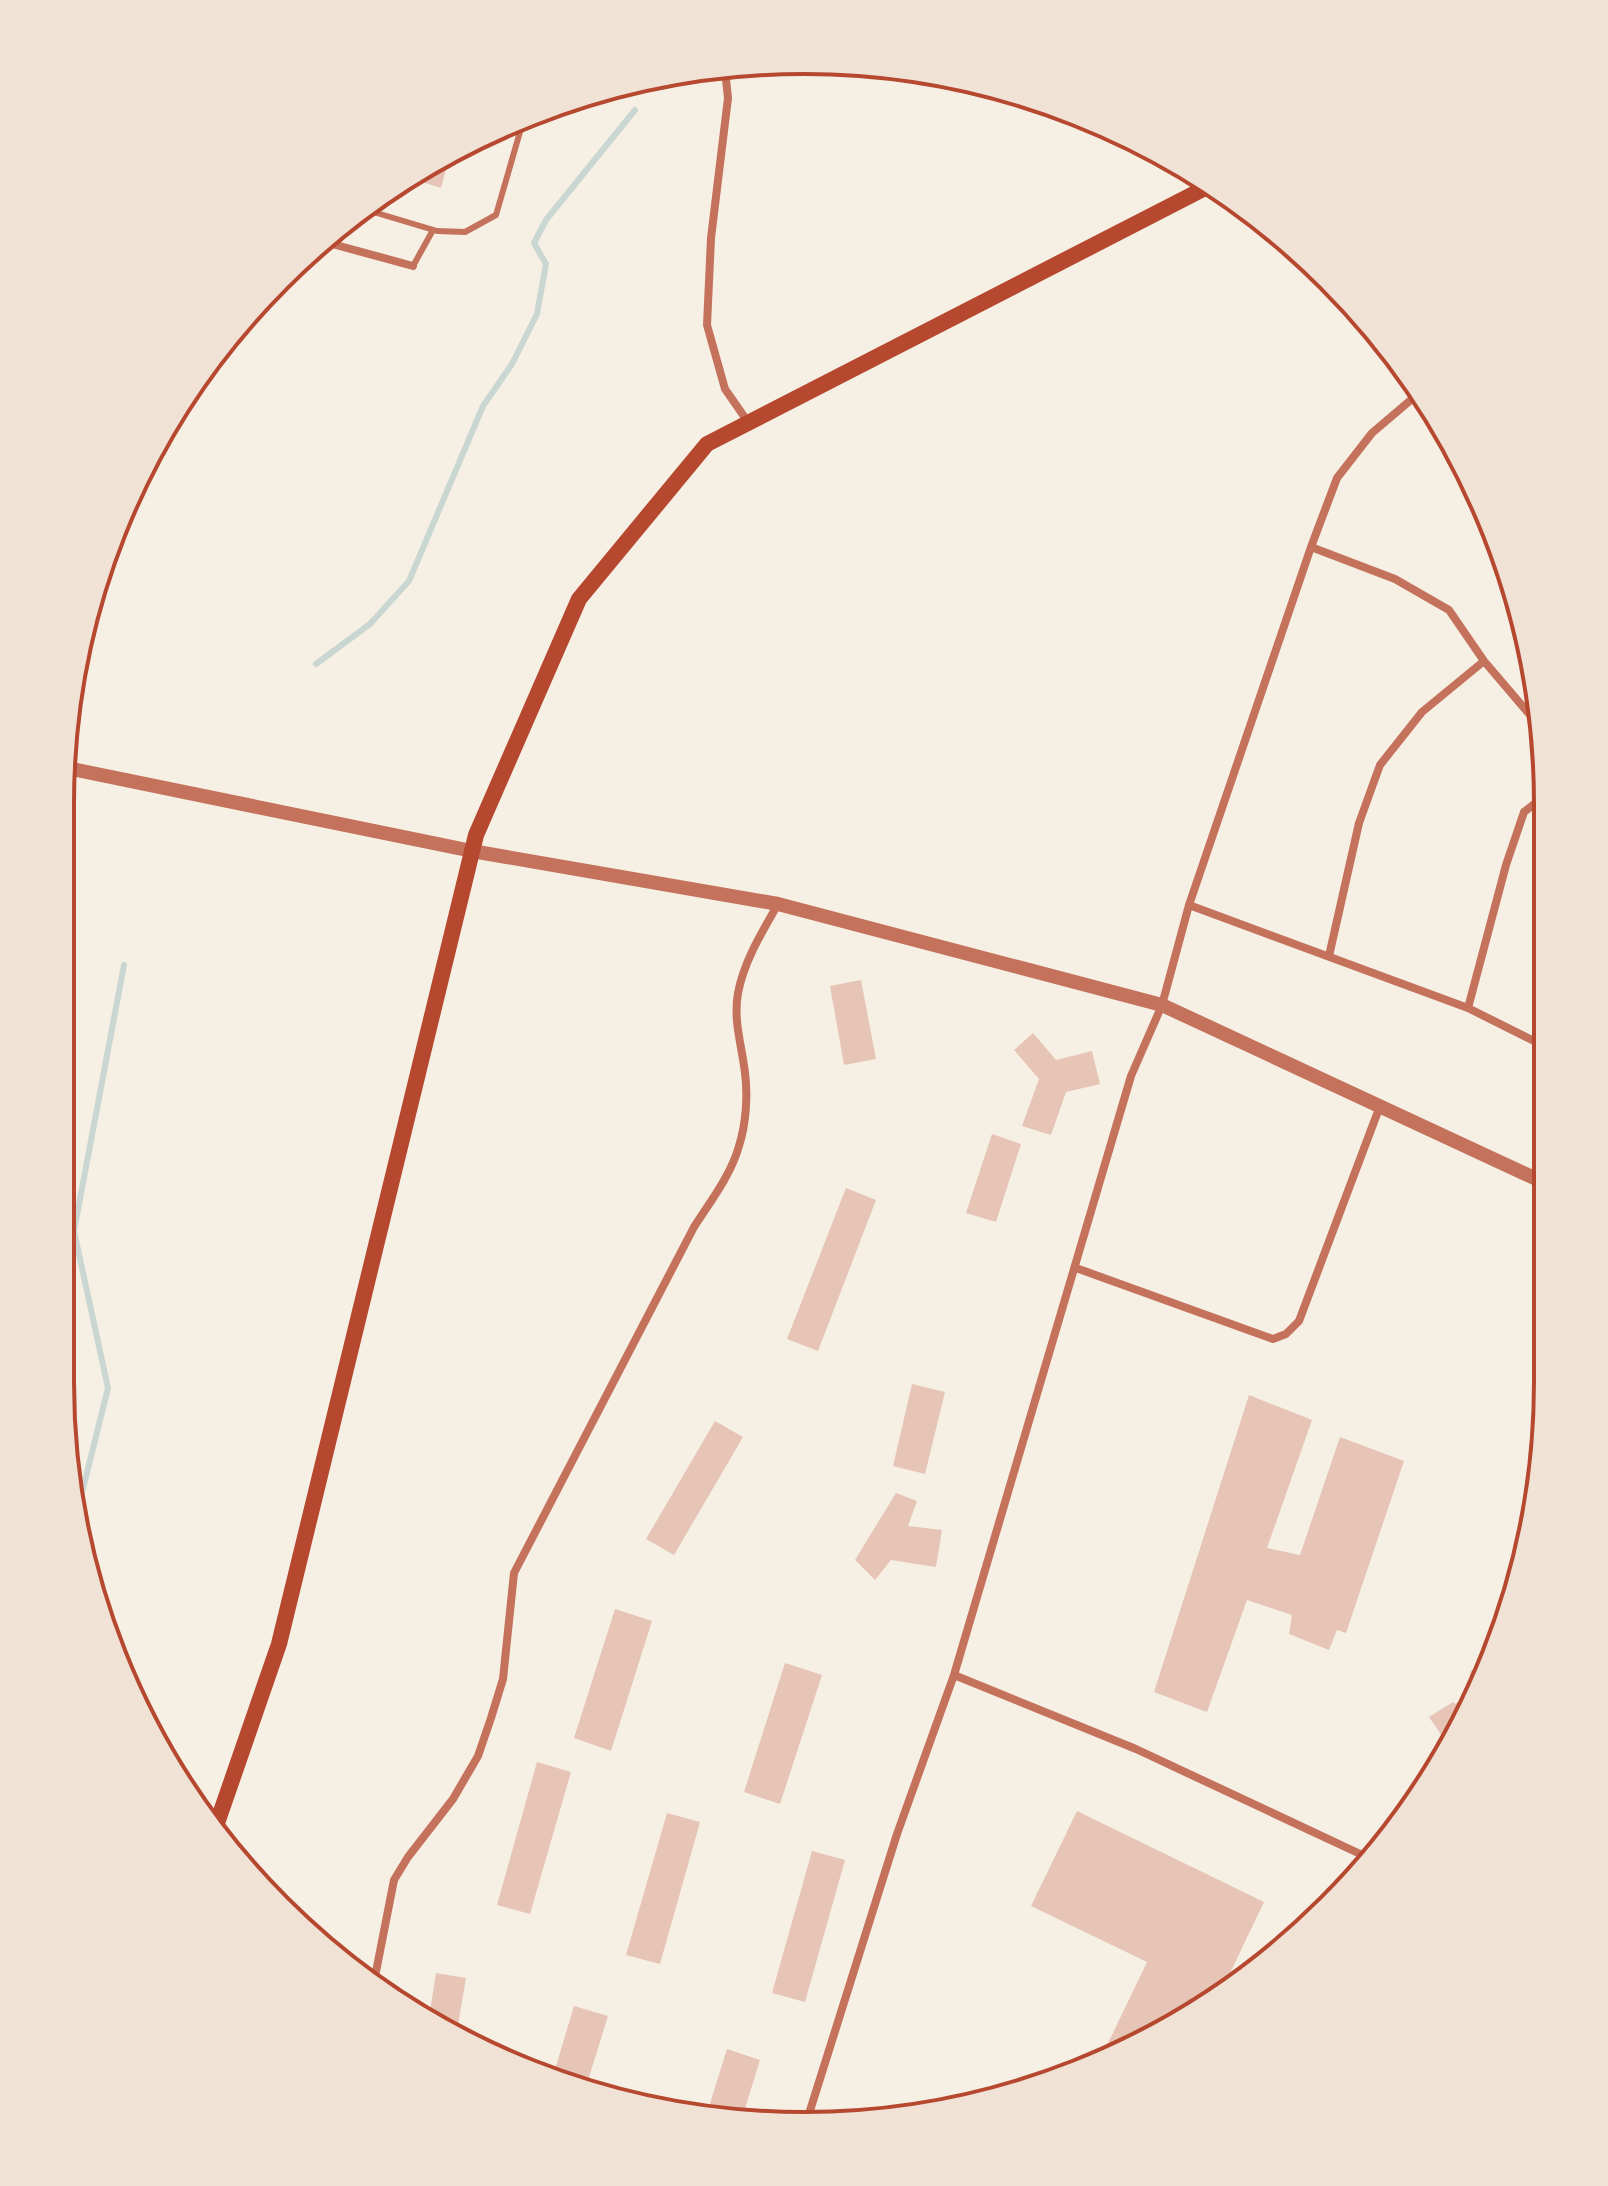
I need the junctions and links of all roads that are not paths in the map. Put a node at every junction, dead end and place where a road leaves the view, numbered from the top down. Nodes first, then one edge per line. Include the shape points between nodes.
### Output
1 (726, 79) edge
2 (520, 132) edge
3 (1200, 191) edge
4 (376, 213) edge
5 (433, 230) junction
6 (336, 245) edge
7 (413, 266) joint
8 (1412, 399) edge
9 (748, 422) junction
10 (1311, 547) junction
11 (1484, 661) junction
12 (1528, 713) edge
13 (75, 770) edge
14 (1534, 804) edge
15 (472, 851) junction
16 (778, 904) junction
17 (1189, 905) junction
18 (1329, 956) junction
19 (1162, 1005) junction
20 (1468, 1008) junction
21 (1534, 1041) edge
22 (1380, 1106) junction
23 (1534, 1178) edge
24 (1076, 1268) junction
25 (954, 1675) junction
26 (219, 1818) edge
27 (1360, 1854) edge
28 (376, 1973) edge
29 (810, 2112) edge

1 - 9 street via 707,325 725,389
2 - 5 lane via 496,215 465,232
3 - 9 main road
4 - 5 lane
5 - 7 lane
6 - 7 street
8 - 10 street via 1372,433 1337,478
9 - 15 main road via 707,444 579,599
10 - 11 street via 1395,579 1449,610
10 - 17 street
11 - 12 street
11 - 18 street via 1422,712 1380,765 1359,823
13 - 15 street
14 - 20 street via 1524,812 1506,865
15 - 16 street
15 - 26 main road via 279,1644
16 - 19 street
16 - 28 street via 752,951 738,994 746,1106 739,1147 514,1573 503,1679 487,1731 453,1799 394,1880
17 - 18 street
17 - 19 street
18 - 20 street
19 - 22 street
19 - 24 street via 1131,1076
20 - 21 street
22 - 23 street
22 - 24 street via 1299,1321 1286,1334 1273,1339
24 - 25 street
25 - 27 street via 1136,1749
25 - 29 street via 897,1834

